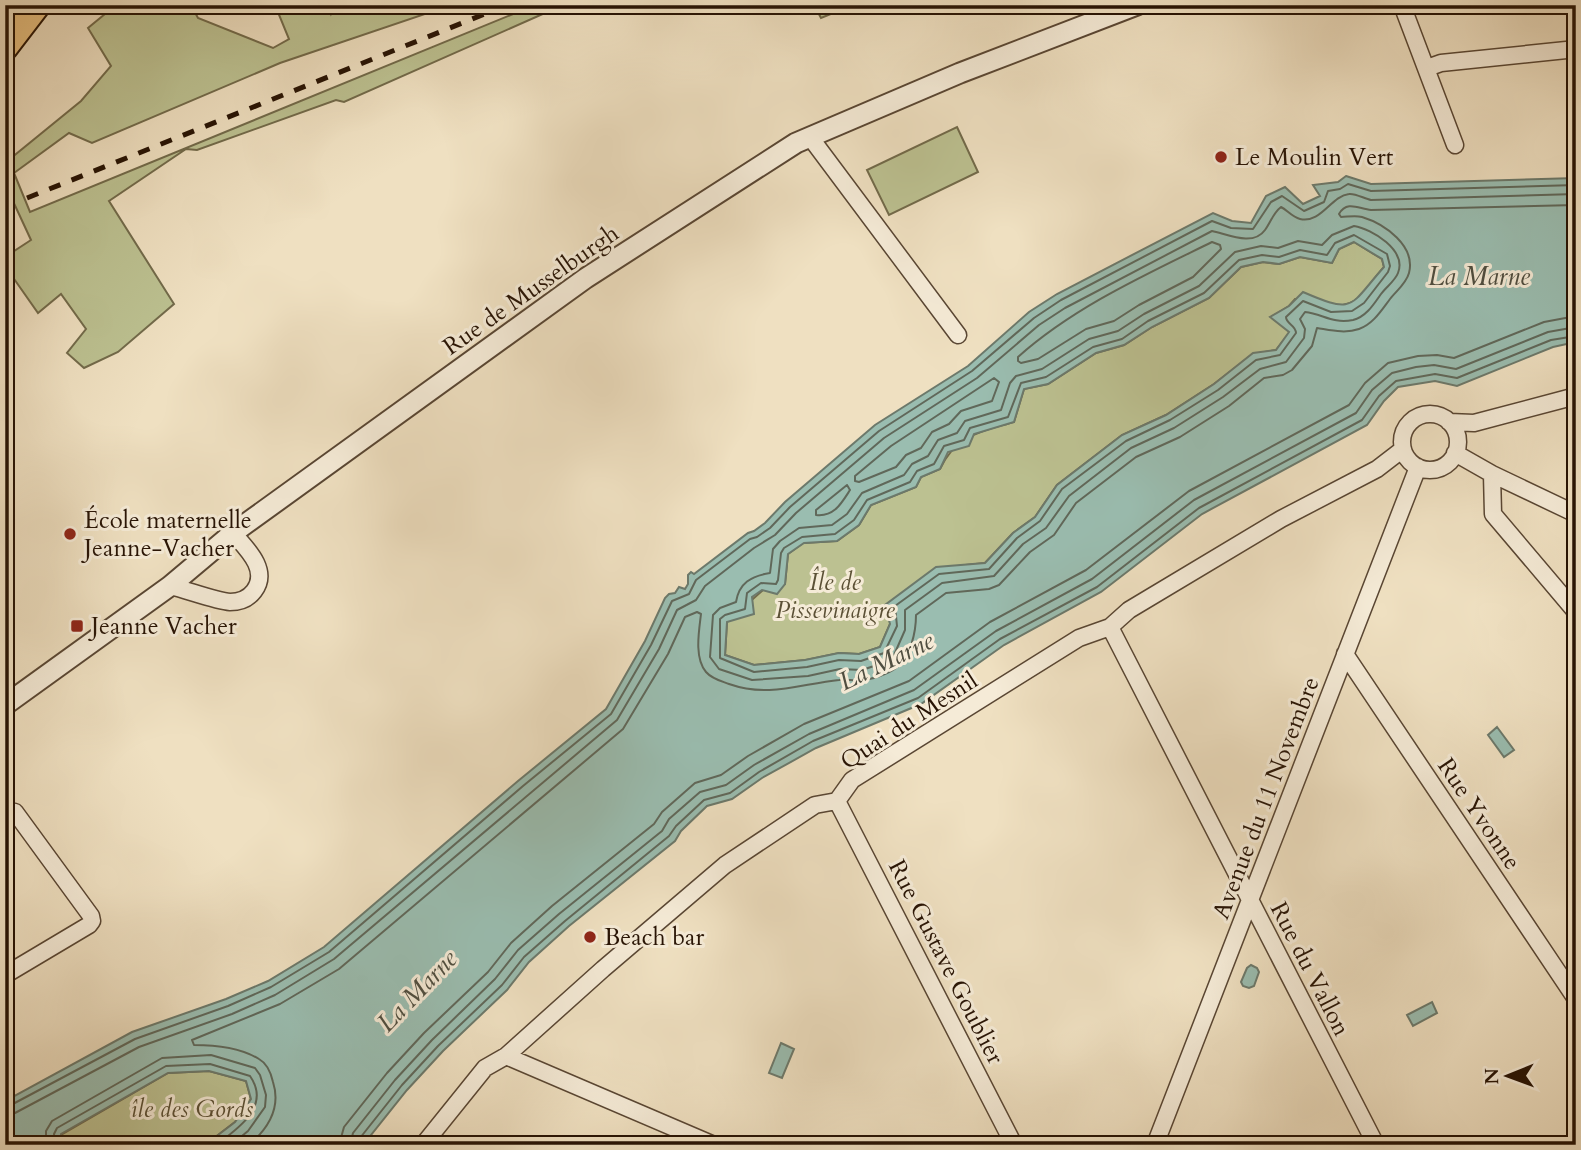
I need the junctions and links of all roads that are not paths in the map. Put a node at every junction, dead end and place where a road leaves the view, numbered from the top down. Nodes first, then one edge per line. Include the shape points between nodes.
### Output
1 (17, 5) edge
2 (38, 5) edge
3 (1137, 5) edge
4 (1402, 5) edge
5 (5, 22) edge
6 (5, 48) edge
7 (1576, 49) edge
8 (1427, 68) junction
9 (810, 136) junction
10 (1455, 145) dead end
11 (958, 335) dead end
12 (1576, 396) edge
13 (1449, 422) junction
14 (1403, 449) junction
15 (1455, 453) junction
16 (1419, 467) junction
17 (1492, 474) junction
18 (1576, 514) edge
19 (233, 533) junction
20 (170, 586) junction
21 (1576, 612) edge
22 (1111, 627) junction
23 (1345, 654) junction
24 (5, 705) edge
25 (837, 801) junction
26 (5, 814) edge
27 (1250, 903) junction
28 (5, 975) edge
29 (1576, 999) edge
30 (506, 1056) junction
31 (708, 1144) edge
32 (423, 1145) edge
33 (1014, 1145) edge
34 (1155, 1145) edge
35 (1376, 1145) edge

1 - 5 main road
2 - 6 main road
3 - 9 street, Rue de Musselburgh
4 - 8 street
7 - 8 street
8 - 10 street
9 - 11 street
9 - 19 street, Rue de Musselburgh via 586,278
12 - 13 street via 1474,423
13 - 14 street via 1433,414 1415,418 1404,431
13 - 15 street via 1457,436
14 - 16 street
14 - 22 street, Quai du Mesnil via 1377,469 1281,519 1129,610
15 - 16 street via 1444,466
15 - 17 street
16 - 23 street, Avenue du 11 Novembre
17 - 18 street
17 - 21 street via 1493,514
19 - 20 street, Rue de Musselburgh
19 - 20 street via 257,563 260,575 248,598 226,601
20 - 24 street, Rue de Musselburgh
22 - 25 street, Quai du Mesnil via 1079,638 852,780
22 - 27 street, Rue du Vallon
23 - 27 street, Avenue du 11 Novembre
23 - 29 street, Rue Yvonne
25 - 30 street, Quai du Mesnil via 815,805 725,865
25 - 33 street, Rue Gustave Goublier
26 - 28 street via 15,812 92,921
27 - 34 street, Avenue du 11 Novembre
27 - 35 street, Rue du Vallon
30 - 31 street
30 - 32 street, Quai du Mesnil via 485,1069

